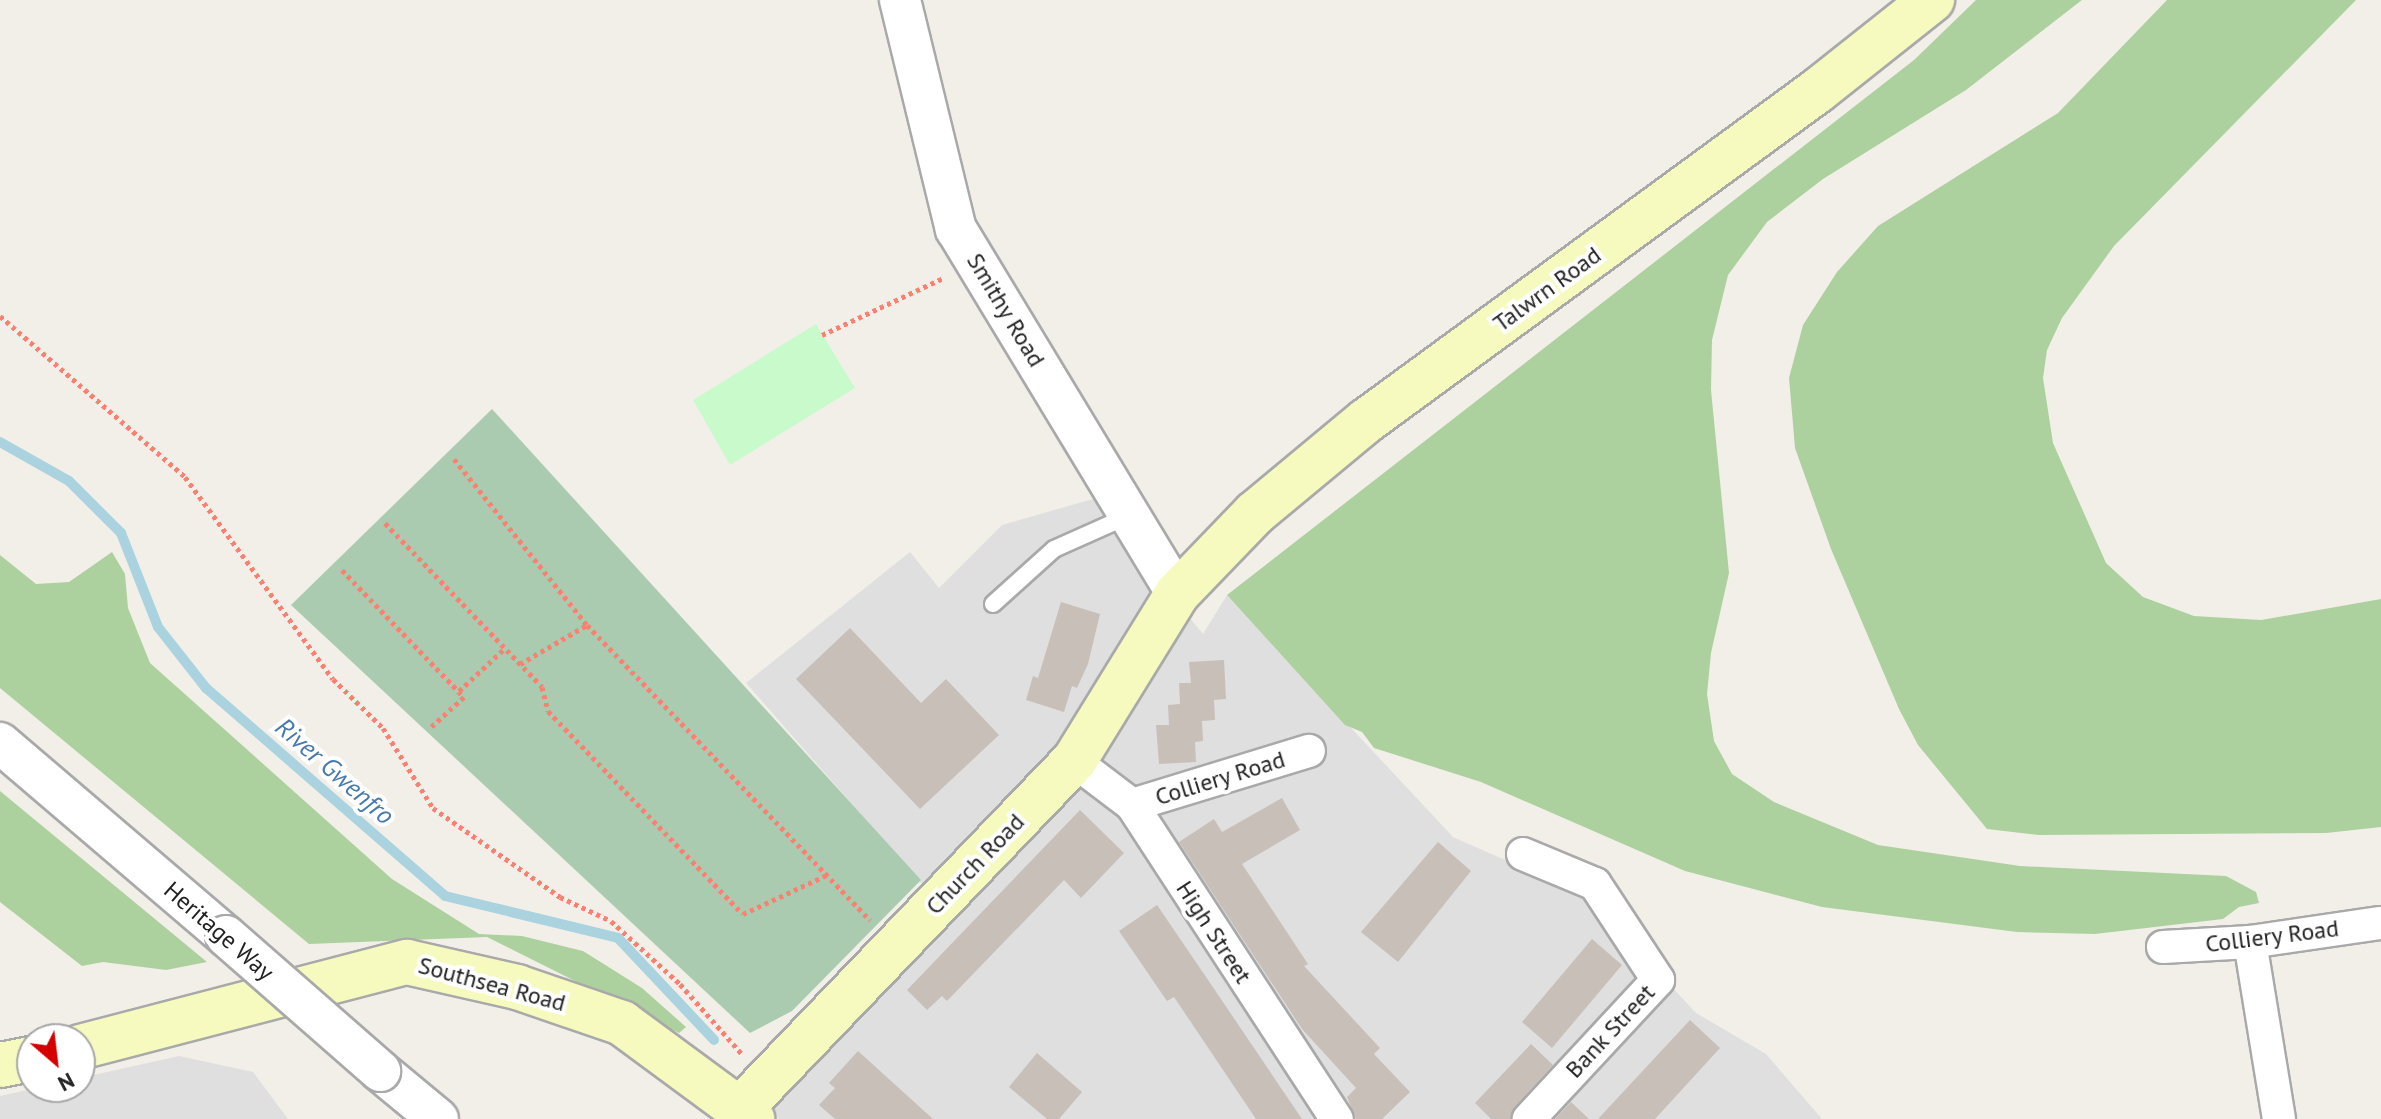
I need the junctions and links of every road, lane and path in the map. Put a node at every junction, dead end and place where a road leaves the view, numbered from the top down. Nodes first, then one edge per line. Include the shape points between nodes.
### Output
1 (900, 0) edge
2 (1932, 0) edge
3 (976, 262) junction
4 (0, 316) edge
5 (822, 335) dead end
6 (454, 459) dead end
7 (1129, 515) junction
8 (385, 523) dead end
9 (342, 570) dead end
10 (1177, 594) junction
11 (993, 604) dead end
12 (587, 625) junction
13 (503, 650) dead end
14 (520, 664) junction
15 (459, 691) junction
16 (429, 729) dead end
17 (0, 743) edge
18 (1309, 751) dead end
19 (1074, 761) junction
20 (1132, 805) junction
21 (1523, 854) dead end
22 (827, 875) junction
23 (2381, 923) edge
24 (873, 924) dead end
25 (2250, 942) junction
26 (2163, 947) dead end
27 (96, 1043) edge
28 (753, 1103) edge
29 (438, 1119) edge
30 (1337, 1119) edge
31 (1529, 1119) edge
32 (2279, 1119) edge

1 - 3 street, Smithy Road via 956,229
2 - 10 main road, Talwrn Road via 1817,91 1366,421 1255,513
3 - 5 path
3 - 7 street, Smithy Road
4 - 28 path via 185,477 333,679 383,728 433,808 560,897 611,921 680,984
6 - 12 path
7 - 10 street, Smithy Road
7 - 11 lane via 1054,549
8 - 14 path
9 - 15 path
10 - 19 main road, Church Road
12 - 14 path
12 - 22 path
13 - 15 path
14 - 22 path via 542,687 548,711 743,914
15 - 16 path via 464,697
17 - 29 street, Heritage Way, bridge
18 - 20 street, Colliery Road
19 - 20 street, High Street
19 - 28 main road, Church Road
20 - 30 street, High Street
21 - 31 street, Bank Street via 1595,884 1658,980
22 - 24 path
23 - 25 street, Colliery Road
25 - 26 street, Colliery Road
25 - 32 street
27 - 28 main road, Southsea Road via 407,962 517,987 622,1023

